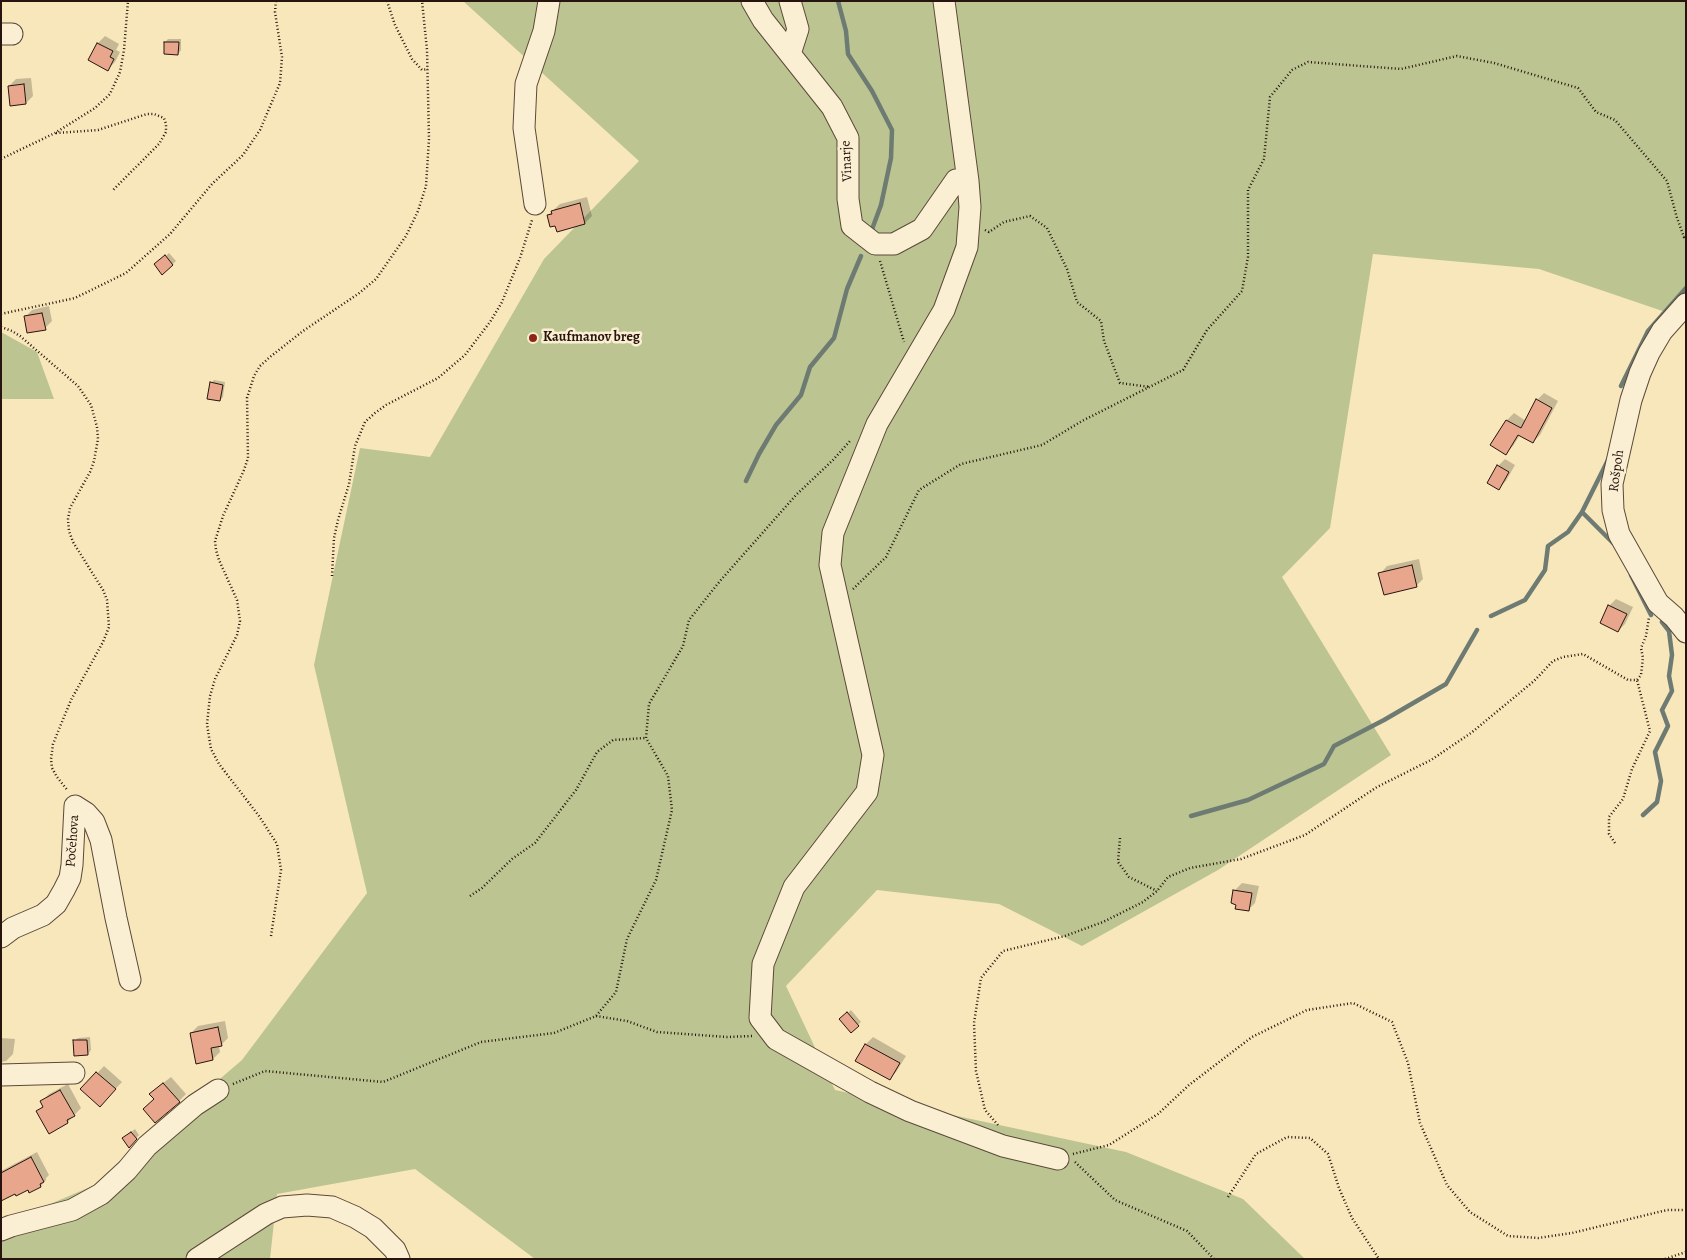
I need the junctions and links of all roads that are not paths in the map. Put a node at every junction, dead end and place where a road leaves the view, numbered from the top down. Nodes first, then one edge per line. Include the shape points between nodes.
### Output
1 (549, 1) edge
2 (752, 1) edge
3 (790, 1) edge
4 (944, 1) edge
5 (790, 54) junction
6 (968, 181) junction
7 (535, 204) road end
8 (1686, 304) edge
9 (1686, 632) edge
10 (1, 937) edge
11 (130, 980) dead end
12 (74, 1073) dead end
13 (1, 1075) edge
14 (218, 1090) road end
15 (1067, 1159) road end
16 (1, 1230) edge
17 (197, 1259) edge
18 (399, 1259) edge

1 - 7 street via 544,31 526,84 524,128
2 - 5 street, Vinarje
3 - 5 street via 798,29
4 - 6 street
5 - 6 street, Vinarje via 832,108 848,138 848,199 852,226 875,244 894,244 922,229 956,180
6 - 15 street via 967,246 944,310 876,424 833,533 830,565 873,755 867,792 794,887 764,964 760,1018 776,1039 910,1111 1003,1146
8 - 9 street, Rošpoh via 1662,331 1640,373 1630,400 1612,484 1613,510 1619,534 1658,603
10 - 11 street, Počehova via 43,914 56,904 64,890 72,865 75,806 94,822 101,840
12 - 13 street
14 - 16 street via 147,1146 101,1194 72,1210
17 - 18 street via 266,1214 282,1207 307,1205 332,1207 355,1217 373,1228 395,1250

